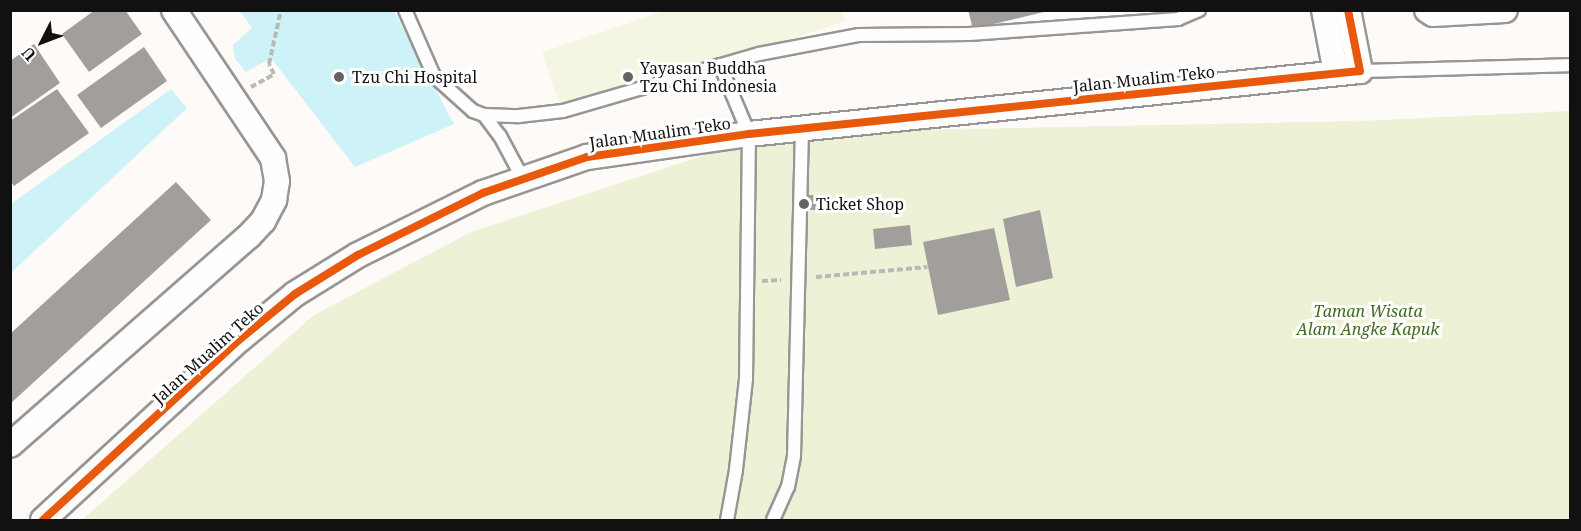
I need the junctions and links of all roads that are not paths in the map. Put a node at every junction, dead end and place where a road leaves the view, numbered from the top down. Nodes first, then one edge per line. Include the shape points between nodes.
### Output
1 (174, 10) edge
2 (405, 10) edge
3 (1199, 10) edge
4 (1324, 10) edge
5 (1348, 10) edge
6 (1428, 10) edge
7 (1505, 10) edge
8 (720, 65) junction
9 (1570, 65) edge
10 (1360, 71) junction
11 (1336, 73) junction
12 (484, 115) junction
13 (802, 129) junction
14 (749, 134) junction
15 (523, 179) junction
16 (10, 446) edge
17 (44, 520) edge
18 (727, 520) edge
19 (773, 520) edge

1 - 16 street via 273,158 277,181 274,200 249,236
2 - 12 lane via 434,76 462,102
3 - 8 lane via 1178,19 969,34 859,35
4 - 11 street
5 - 10 street
6 - 7 street via 1433,14
8 - 12 lane via 563,111 519,117
8 - 14 lane
9 - 10 lane, Jalan Mualim Teko
10 - 11 street, Jalan Mualim Teko
11 - 13 street, Jalan Mualim Teko
12 - 15 lane
13 - 14 street, Jalan Mualim Teko
13 - 19 lane via 794,456 789,487
14 - 15 street, Jalan Mualim Teko via 587,157
14 - 18 lane via 746,379
15 - 17 street, Jalan Mualim Teko via 483,194 358,255 295,294 239,340

